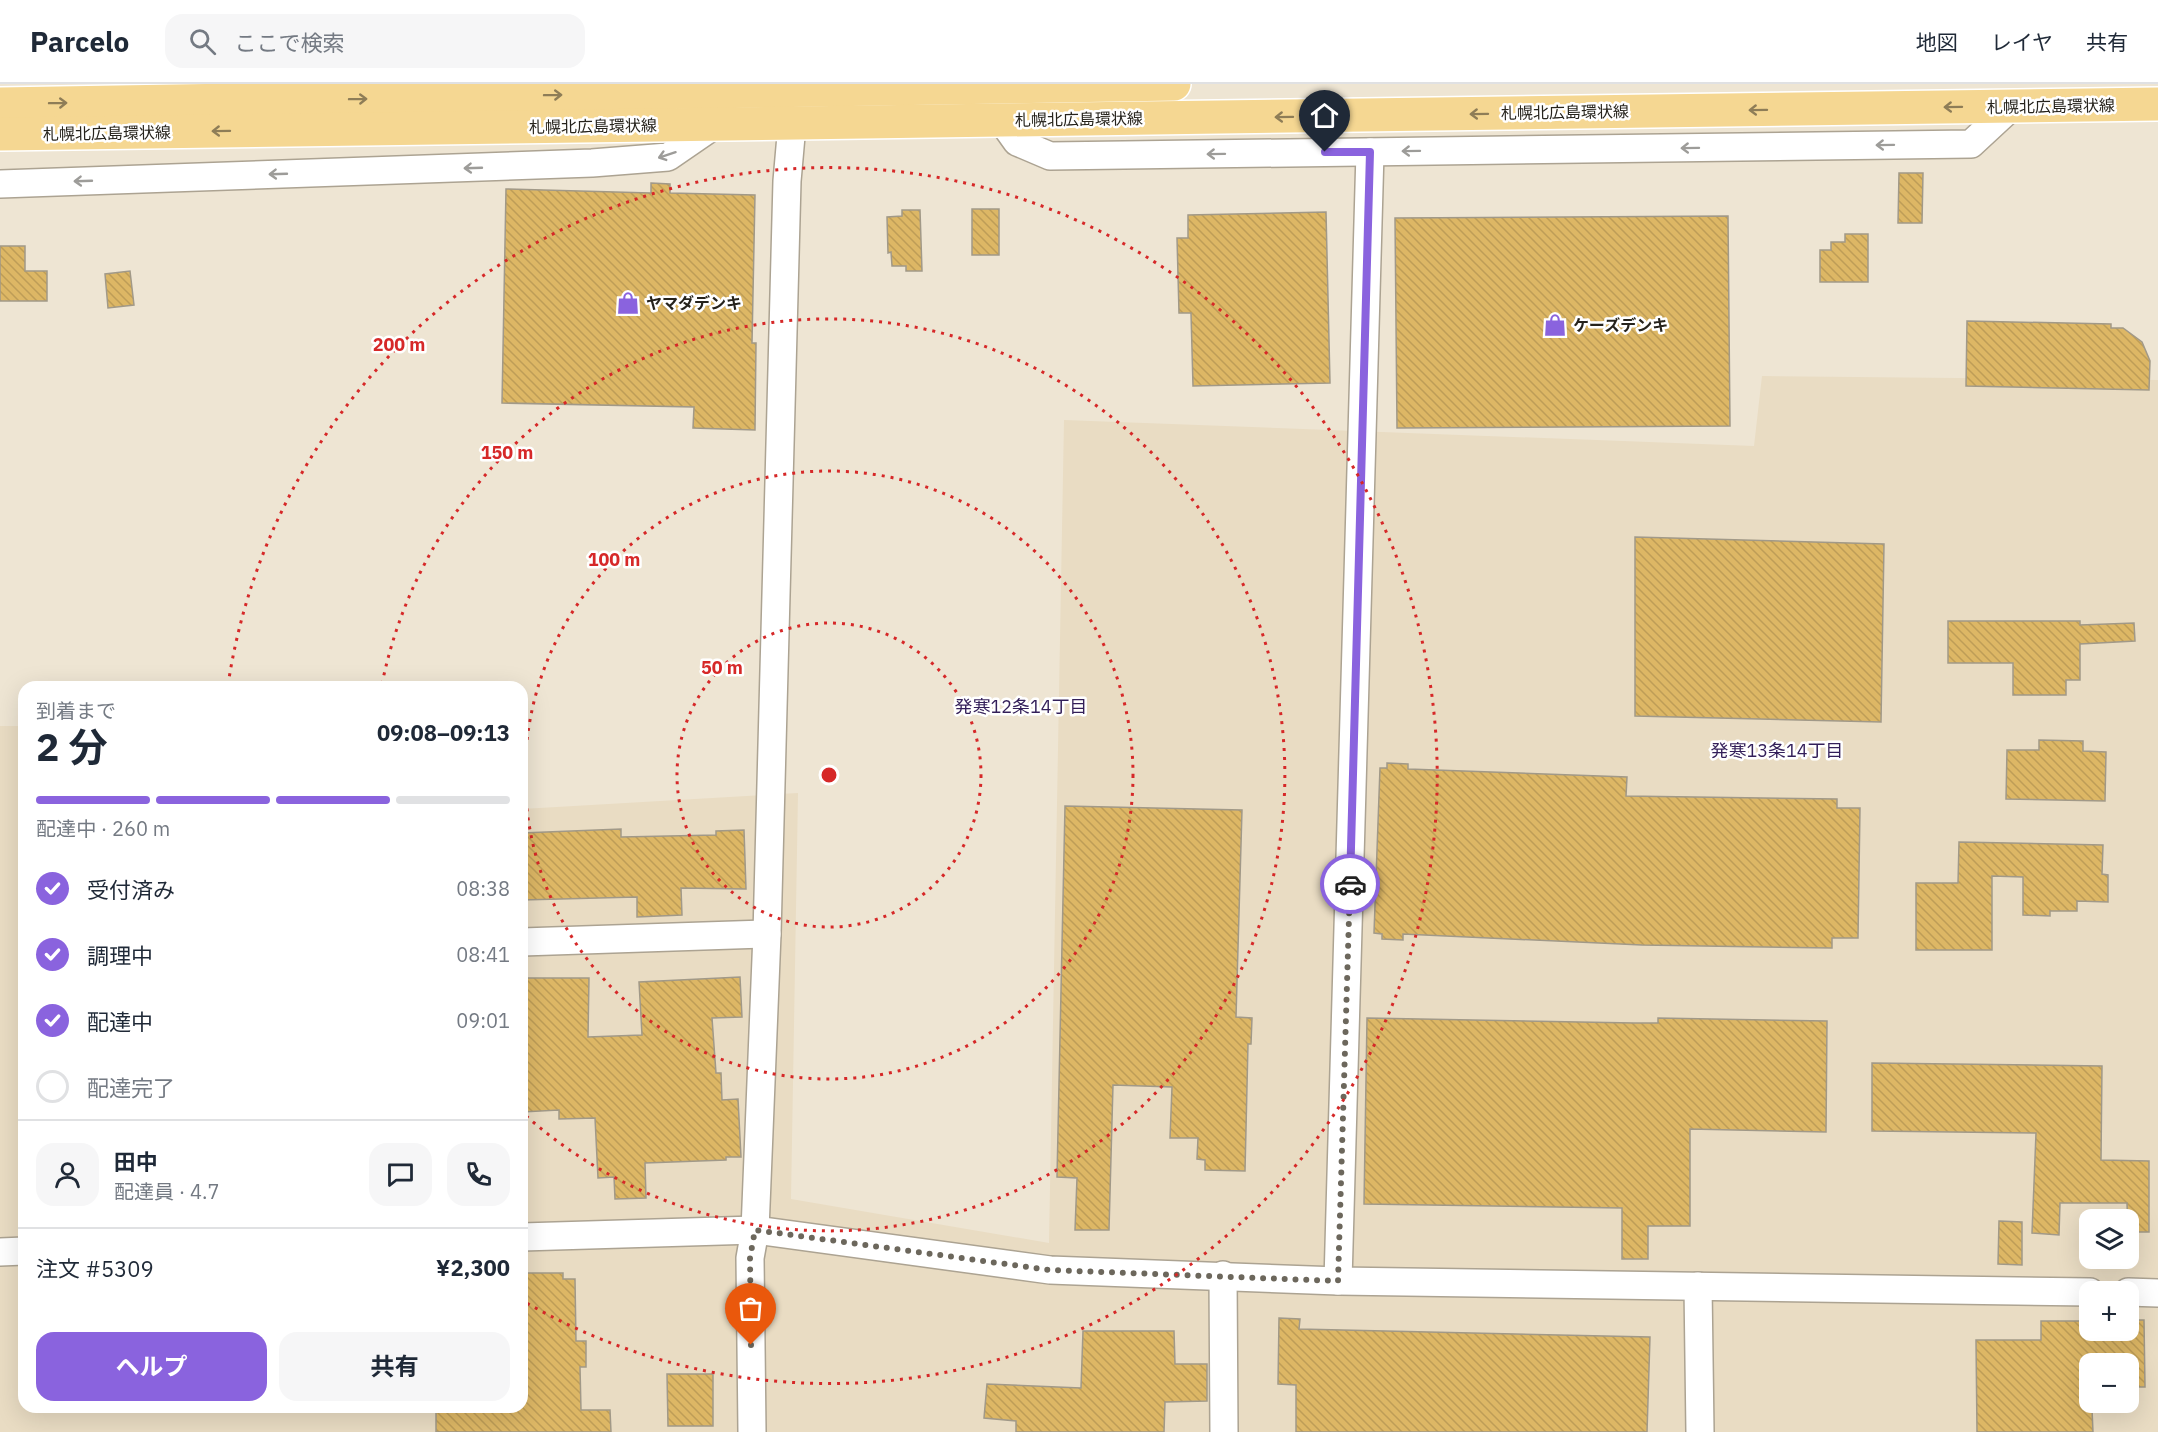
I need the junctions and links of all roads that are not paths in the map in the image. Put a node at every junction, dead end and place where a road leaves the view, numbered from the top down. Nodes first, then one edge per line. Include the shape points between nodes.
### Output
1 (1174, 84) edge
2 (947, 86) edge
3 (795, 87) edge
4 (621, 89) edge
5 (0, 104) edge
6 (2158, 104) edge
7 (2012, 106) junction
8 (300, 115) junction
9 (1002, 121) junction
10 (794, 123) junction
11 (716, 124) junction
12 (0, 134) edge
13 (1370, 152) junction
14 (0, 184) edge
15 (767, 934) junction
16 (528, 942) edge
17 (755, 1230) junction
18 (528, 1237) edge
19 (18, 1251) edge
20 (0, 1252) edge
21 (1223, 1275) junction
22 (1338, 1281) junction
23 (1698, 1286) junction
24 (2079, 1292) edge
25 (2139, 1292) edge
26 (2158, 1293) edge
27 (752, 1432) edge
28 (1224, 1432) edge
29 (1700, 1432) edge

1 - 2 main road, 札幌北広島環状線
2 - 3 main road, 札幌北広島環状線
3 - 4 main road, 札幌北広島環状線
3 - 10 street
8 -> 4 main road, 札幌北広島環状線
5 -> 8 main road, 札幌北広島環状線
6 - 7 main road, 札幌北広島環状線
7 -> 9 main road, 札幌北広島環状線
7 -> 13 street via 1971,144
8 - 11 main road, 札幌北広島環状線
8 -> 12 main road, 札幌北広島環状線
9 - 10 main road, 札幌北広島環状線
13 -> 9 street via 1050,156 1017,142
10 - 11 main road, 札幌北広島環状線
10 - 15 street via 787,181
11 -> 14 street via 668,157 636,160
13 - 22 street
15 - 16 street
15 - 17 street
17 - 18 street
17 - 21 street via 1044,1270
17 - 27 street via 750,1258
19 - 20 street
21 - 22 street
21 - 28 street
22 - 23 street
23 - 24 street
23 - 29 street
25 - 26 street

